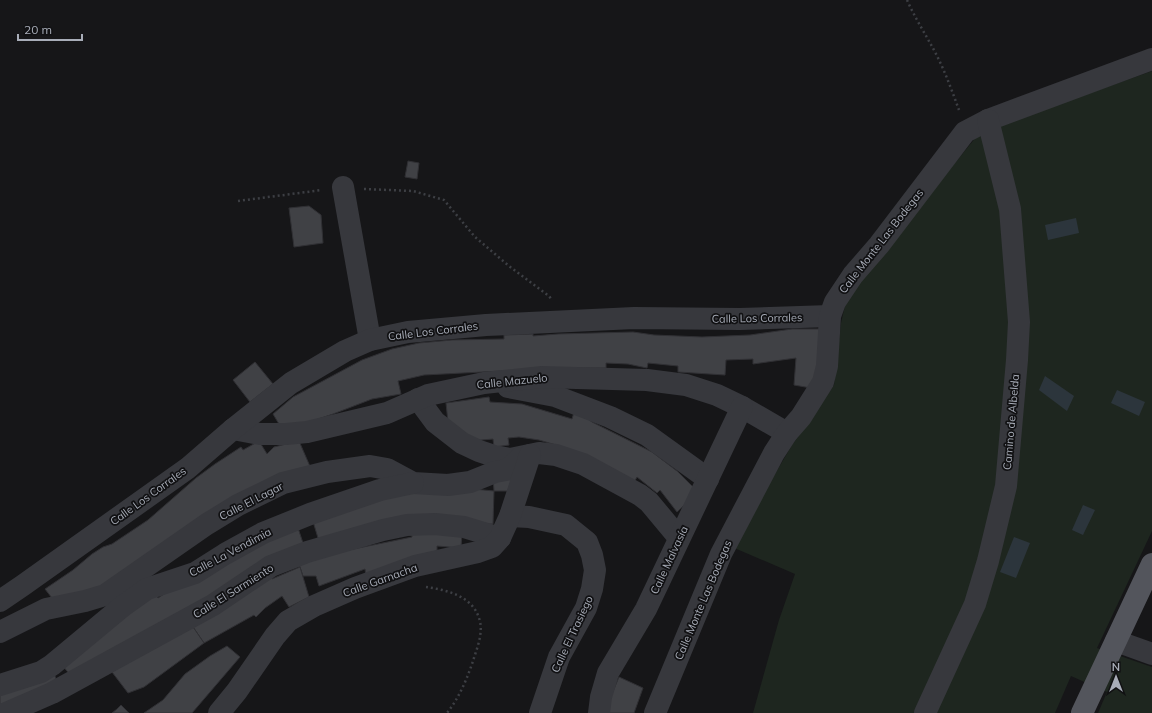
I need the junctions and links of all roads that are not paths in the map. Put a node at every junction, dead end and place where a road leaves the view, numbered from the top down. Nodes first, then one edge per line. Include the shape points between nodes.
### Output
1 (1152, 60) edge
2 (988, 120) junction
3 (342, 187) road end
4 (830, 316) junction
5 (370, 340) junction
6 (484, 383) junction
7 (418, 399) junction
8 (742, 406) junction
9 (233, 429) junction
10 (787, 433) junction
11 (525, 456) junction
12 (708, 479) junction
13 (413, 483) junction
14 (510, 516) junction
15 (500, 538) junction
16 (679, 538) junction
17 (1152, 564) edge
18 (148, 578) junction
19 (0, 601) edge
20 (0, 632) edge
21 (1116, 641) junction
22 (1152, 654) edge
23 (0, 685) edge
24 (6, 713) edge
25 (219, 713) edge
26 (540, 713) edge
27 (599, 713) edge
28 (655, 713) edge
29 (925, 713) edge
30 (1082, 713) edge

1 - 2 street, Calle Monte Las Bodegas
2 - 4 street, Calle Monte Las Bodegas via 965,132 854,274 835,302
2 - 29 street, Camino de Albelda via 1010,209 1019,322 1006,486 975,604
3 - 5 street
4 - 5 street, Calle Los Corrales via 740,319 634,318 486,325 408,332
4 - 10 street, Calle Monte Las Bodegas via 827,366 823,382 801,417
5 - 9 street, Calle Los Corrales via 345,351 290,383
6 - 7 street, Calle Mazuelo
6 - 8 street, Calle Mazuelo via 542,376 647,380 686,385
6 - 12 street via 555,396 610,417 647,435
7 - 9 street, Calle Mazuelo via 387,412 307,432 260,434
7 - 11 street via 435,422 462,443 494,456 510,459
8 - 10 street, Calle Mazuelo
8 - 12 street, Calle Malvasía
9 - 19 street, Calle Los Corrales via 188,468
10 - 28 street, Calle Monte Las Bodegas via 721,554
11 - 13 street, Calle El Lagar via 506,470 470,482 448,485
11 - 14 street, Calle Garnacha
11 - 16 street via 539,453 556,454 583,464 640,495
12 - 16 street, Calle Malvasía
13 - 18 street, Calle La Vendimia via 380,490 263,533 195,573
13 - 18 street, Calle El Lagar via 387,469 370,466 327,472 283,483 238,505 207,524
14 - 15 street, Calle Garnacha
14 - 26 street, Calle El Trasiego via 529,517 566,525 587,542 595,570 586,608 559,657
15 - 24 street, Calle El Sarmiento via 464,527 407,525 307,552 271,566 207,609 52,693
15 - 25 street, Calle Garnacha via 492,547 478,552 415,566 355,588 288,621
16 - 27 street, Calle Malvasía via 646,609 608,673
17 - 21 main road
18 - 20 street, Calle El Lagar via 105,595 46,609
18 - 23 street, Calle La Vendimia via 147,589 52,665 41,672
21 - 22 street
21 - 30 main road

